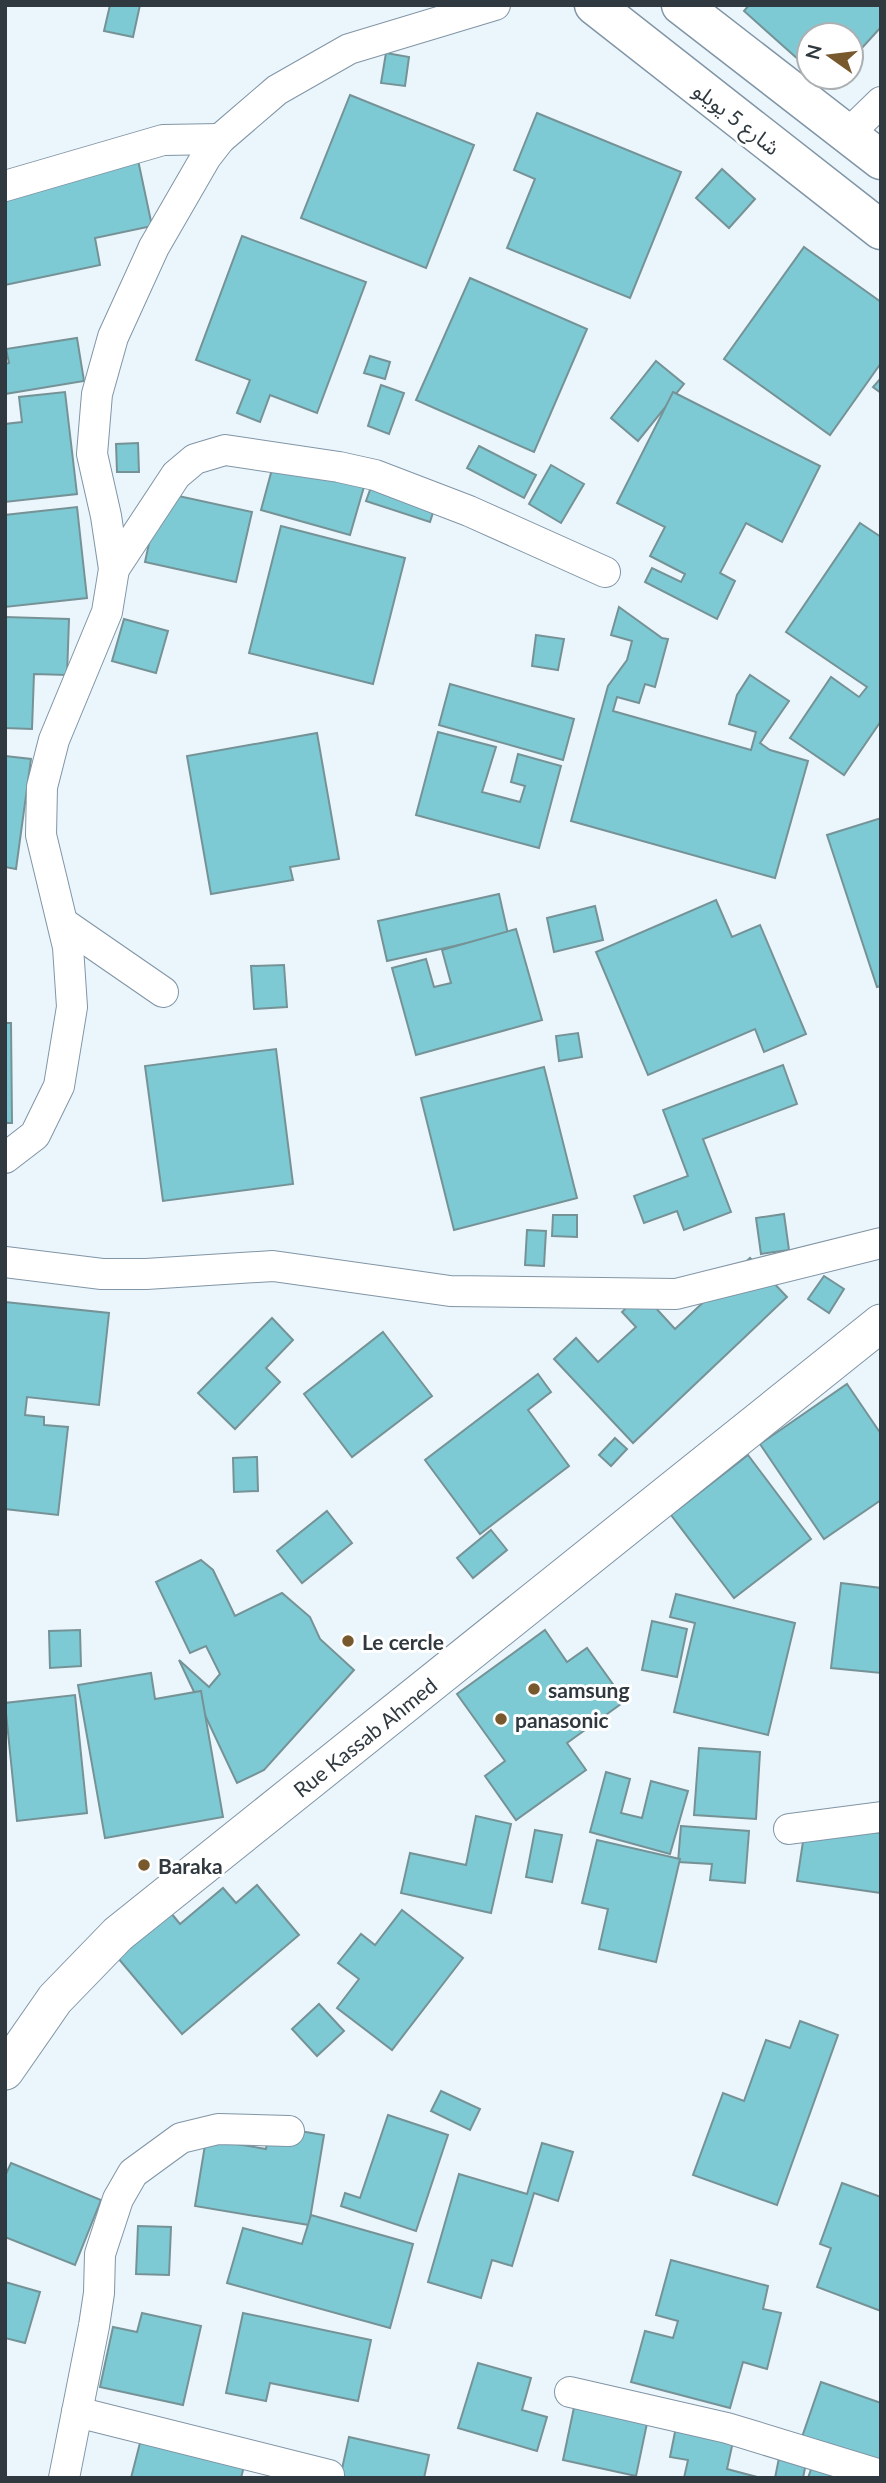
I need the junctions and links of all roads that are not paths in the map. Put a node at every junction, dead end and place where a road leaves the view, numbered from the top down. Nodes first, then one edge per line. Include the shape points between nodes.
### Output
1 (495, 5) edge
2 (594, 5) edge
3 (681, 5) edge
4 (881, 102) edge
5 (848, 134) junction
6 (220, 139) junction
7 (881, 160) edge
8 (5, 186) edge
9 (881, 230) edge
10 (114, 569) junction
11 (605, 572) dead end
12 (63, 923) junction
13 (163, 992) dead end
14 (5, 1158) edge
15 (881, 1243) edge
16 (5, 1262) edge
17 (881, 1323) edge
18 (881, 1817) edge
19 (789, 1829) dead end
20 (5, 2071) edge
21 (289, 2131) dead end
22 (570, 2392) dead end
23 (77, 2412) junction
24 (329, 2475) dead end
25 (881, 2475) edge
26 (64, 2478) edge

1 - 6 street via 349,49 277,90
2 - 9 main road, شارع 5 يويلو
3 - 5 main road
4 - 5 street
5 - 7 main road
6 - 8 street via 163,140
6 - 10 street via 155,247 113,337 97,394 92,454
10 - 11 street via 176,475 195,459 225,450 375,475
10 - 12 street via 107,612 54,740 42,787 41,835
12 - 13 street
12 - 14 street via 72,1007 59,1086 35,1135
15 - 16 street via 676,1294 450,1291 273,1266 146,1275
17 - 20 street, Rue Kassab Ahmed via 118,1934 55,1999
18 - 19 street
21 - 23 street via 218,2129 181,2138 133,2173 118,2199 100,2254 99,2292
22 - 25 street via 727,2428
23 - 24 street
23 - 26 street

